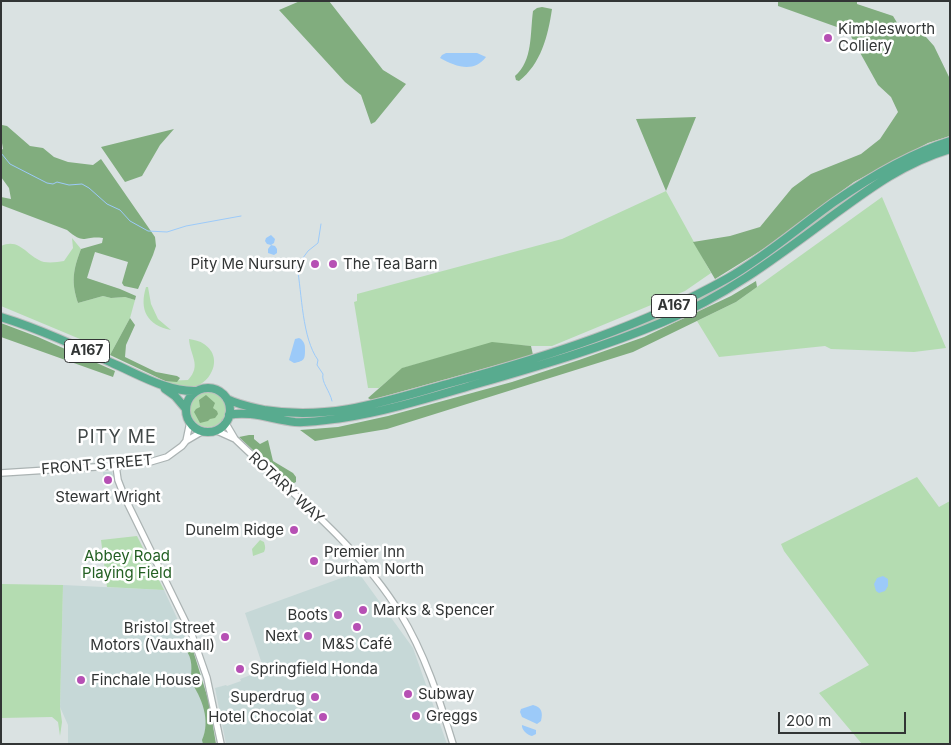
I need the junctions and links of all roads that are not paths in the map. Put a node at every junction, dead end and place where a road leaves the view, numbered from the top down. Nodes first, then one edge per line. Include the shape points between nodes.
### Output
1 (950, 141) edge
2 (950, 149) edge
3 (1, 317) edge
4 (153, 381) junction
5 (196, 392) junction
6 (227, 398) junction
7 (186, 409) junction
8 (227, 419) junction
9 (190, 422) junction
10 (215, 430) junction
11 (204, 431) junction
12 (235, 439) junction
13 (186, 441) junction
14 (116, 466) junction
15 (1, 473) edge
16 (221, 744) edge
17 (453, 744) edge

1 - 6 highway, A167 via 906,158 879,174 833,203 752,263 711,287 648,318 588,340 505,368 352,410 294,414 246,407
2 - 8 highway, A167 via 885,178 761,268 711,299 664,322 565,358 356,416 295,422 240,413
3 - 4 highway, A167 via 30,326
4 - 5 highway, A167
4 - 7 highway, A167 via 175,396
5 - 6 highway via 211,388
5 - 7 highway via 187,402
6 - 8 highway
7 - 9 highway
8 - 10 highway
8 - 12 street
9 - 11 highway
9 - 13 street
10 - 11 highway
10 - 12 street
11 - 13 street, FRONT STREET
12 - 17 street, ROTARY WAY via 341,540 385,590 427,665
13 - 14 street, FRONT STREET via 174,453 159,460
14 - 15 street, FRONT STREET
14 - 16 street via 125,498 192,635 207,678

